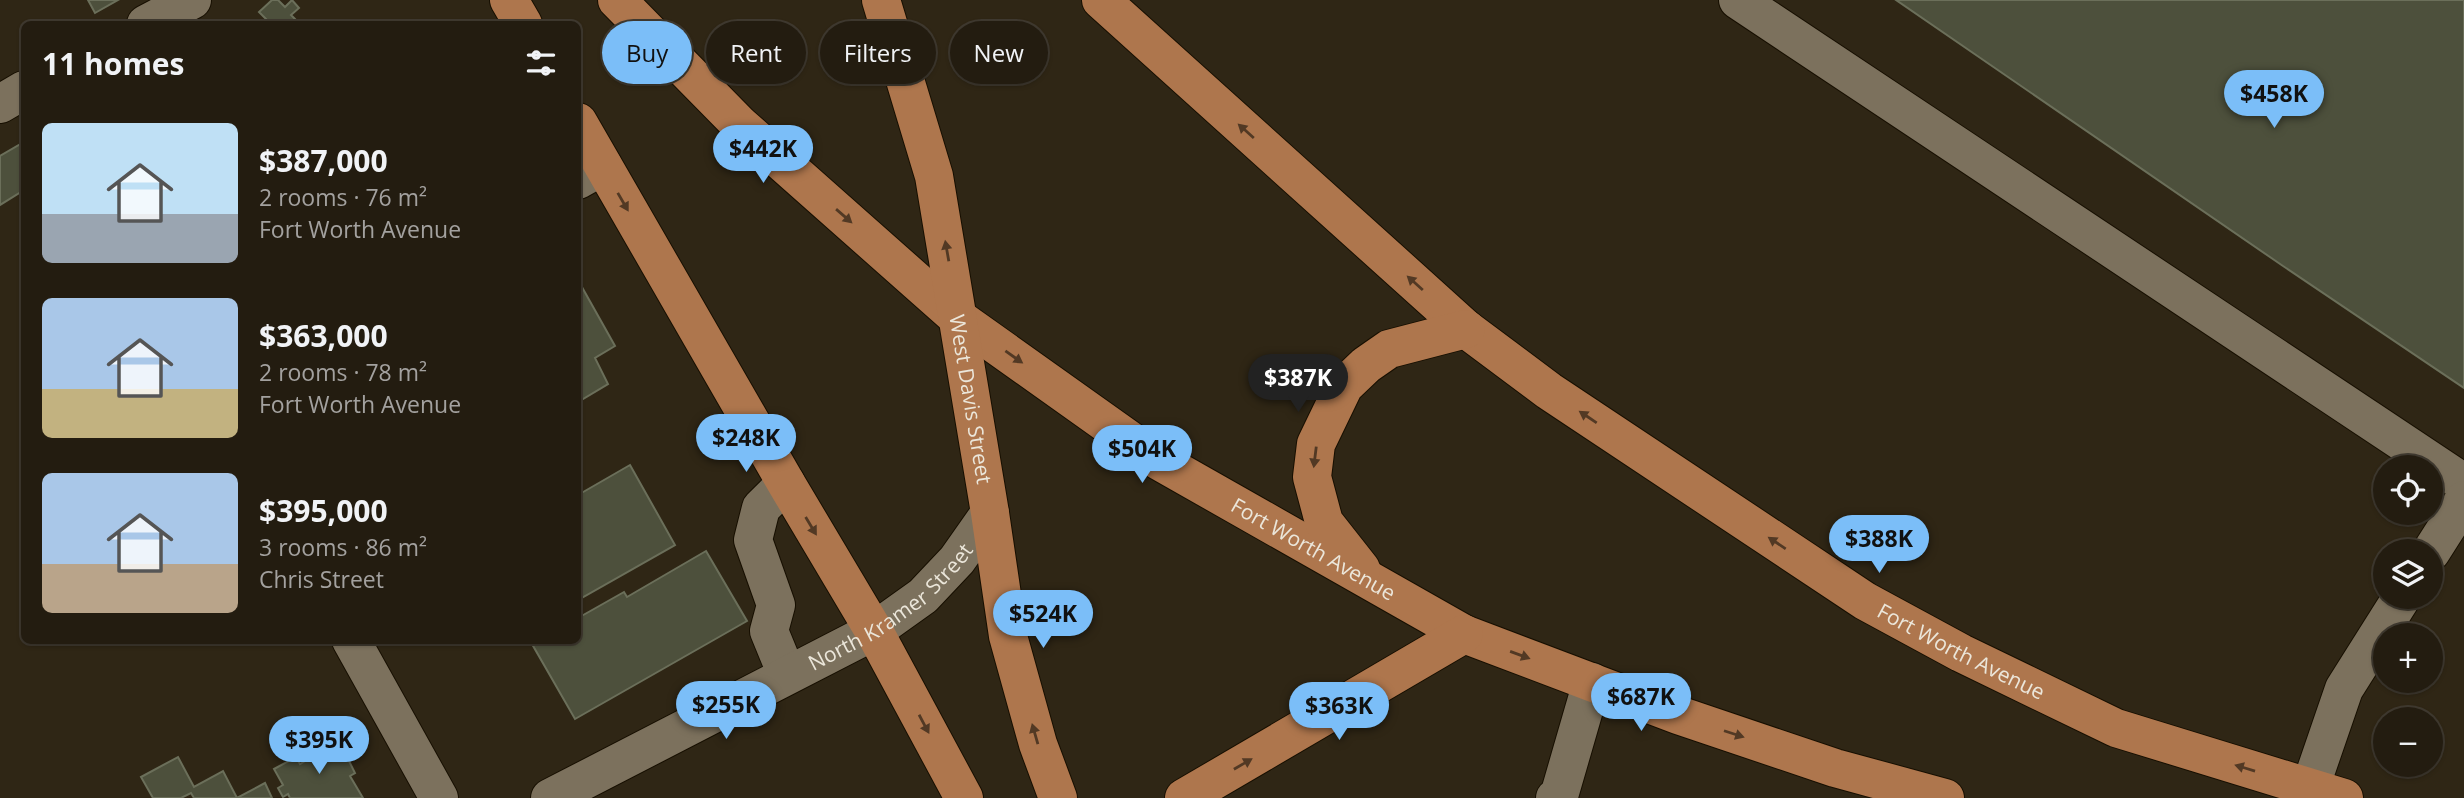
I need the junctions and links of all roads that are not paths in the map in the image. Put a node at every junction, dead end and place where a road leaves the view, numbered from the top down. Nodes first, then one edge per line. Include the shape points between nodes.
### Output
1 (192, 0) edge
2 (509, 0) edge
3 (617, 0) edge
4 (881, 0) edge
5 (1738, 0) edge
6 (1101, 1) edge
7 (152, 21) edge
8 (521, 21) edge
9 (21, 92) edge
10 (0, 104) edge
11 (581, 135) edge
12 (590, 173) edge
13 (958, 318) junction
14 (1466, 329) junction
15 (786, 483) junction
16 (2464, 483) edge
17 (2464, 500) edge
18 (990, 513) junction
19 (2439, 539) edge
20 (1371, 582) junction
21 (2394, 609) edge
22 (874, 631) junction
23 (1464, 634) junction
24 (353, 644) edge
25 (787, 676) junction
26 (1592, 682) junction
27 (2320, 795) edge
28 (1558, 797) edge
29 (439, 798) edge
30 (550, 798) edge
31 (964, 798) edge
32 (1058, 798) edge
33 (1184, 798) edge
34 (1945, 798) edge

1 - 7 street
2 - 8 main road
3 -> 13 main road, Fort Worth Avenue via 740,125
13 -> 4 main road, West Davis Street via 934,176
5 - 16 street
14 -> 6 main road, Fort Worth Avenue
9 - 10 street
11 - 12 main road
12 -> 15 main road
13 - 18 main road, West Davis Street
13 -> 20 main road, Fort Worth Avenue via 1159,461
14 -> 20 main road via 1389,349 1366,365 1344,386 1316,444 1312,477 1324,522
27 -> 14 main road, Fort Worth Avenue via 2116,728 1865,601 1549,391
15 -> 22 main road
15 - 25 street via 761,508 753,540 776,605 769,631
17 - 19 street
18 - 22 street, North Kramer Street via 957,560 923,596
32 -> 18 main road, West Davis Street via 1008,636
20 - 23 main road, Fort Worth Avenue
21 - 27 street via 2344,689
22 - 25 street, North Kramer Street
22 -> 31 main road
23 -> 26 main road, Fort Worth Avenue
33 -> 23 main road
24 - 29 street
25 - 30 street, North Kramer Street
26 - 28 street
26 -> 34 main road, Fort Worth Avenue via 1809,759

